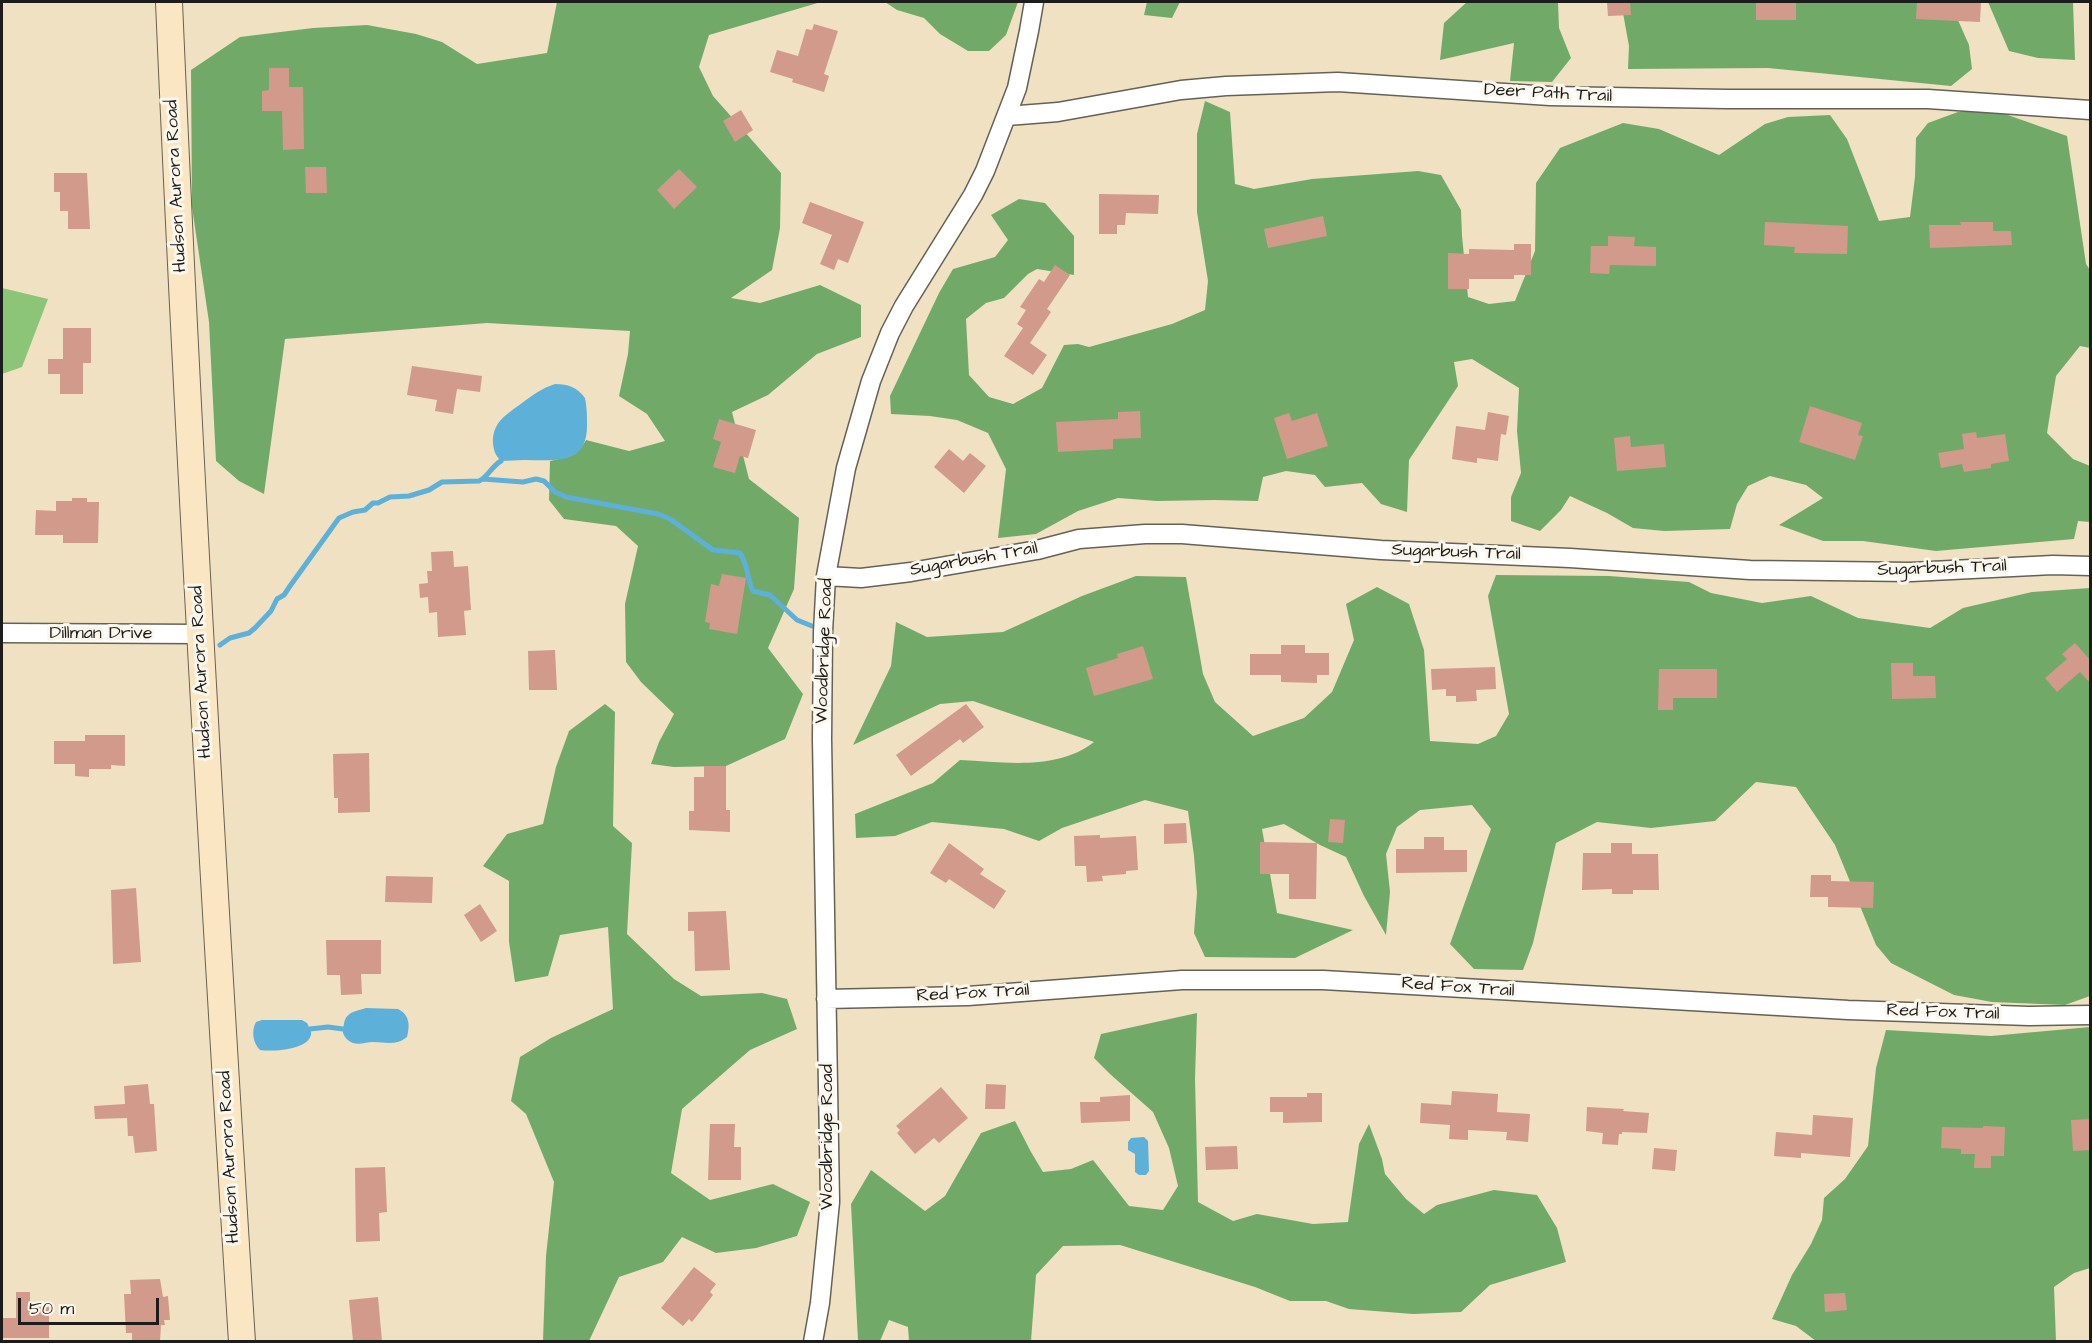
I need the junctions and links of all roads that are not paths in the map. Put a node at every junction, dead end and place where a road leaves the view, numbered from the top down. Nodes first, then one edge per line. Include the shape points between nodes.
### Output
1 (169, 2) edge
2 (1034, 2) edge
3 (2091, 110) edge
4 (1007, 116) junction
5 (2091, 566) edge
6 (826, 576) junction
7 (2, 633) edge
8 (200, 634) junction
9 (826, 999) junction
10 (2091, 1015) edge
11 (242, 1341) edge
12 (813, 1341) edge

1 - 8 street, Hudson Aurora Road
2 - 4 street, Woodbridge Road via 1024,59
3 - 4 street, Deer Path Trail via 1928,99 1561,96 1338,82 1184,90 1058,112
4 - 6 street, Woodbridge Road via 973,195 921,276 882,351 846,468
5 - 6 street, Sugarbush Trail via 1911,572 1750,570 1145,534 1079,539 901,573 861,578
6 - 9 street, Woodbridge Road via 822,738
7 - 8 street, Dillman Drive
8 - 11 street, Hudson Aurora Road
9 - 10 street, Red Fox Trail via 968,996 1182,980 1323,980 1848,1010
9 - 12 street, Woodbridge Road via 830,1202

